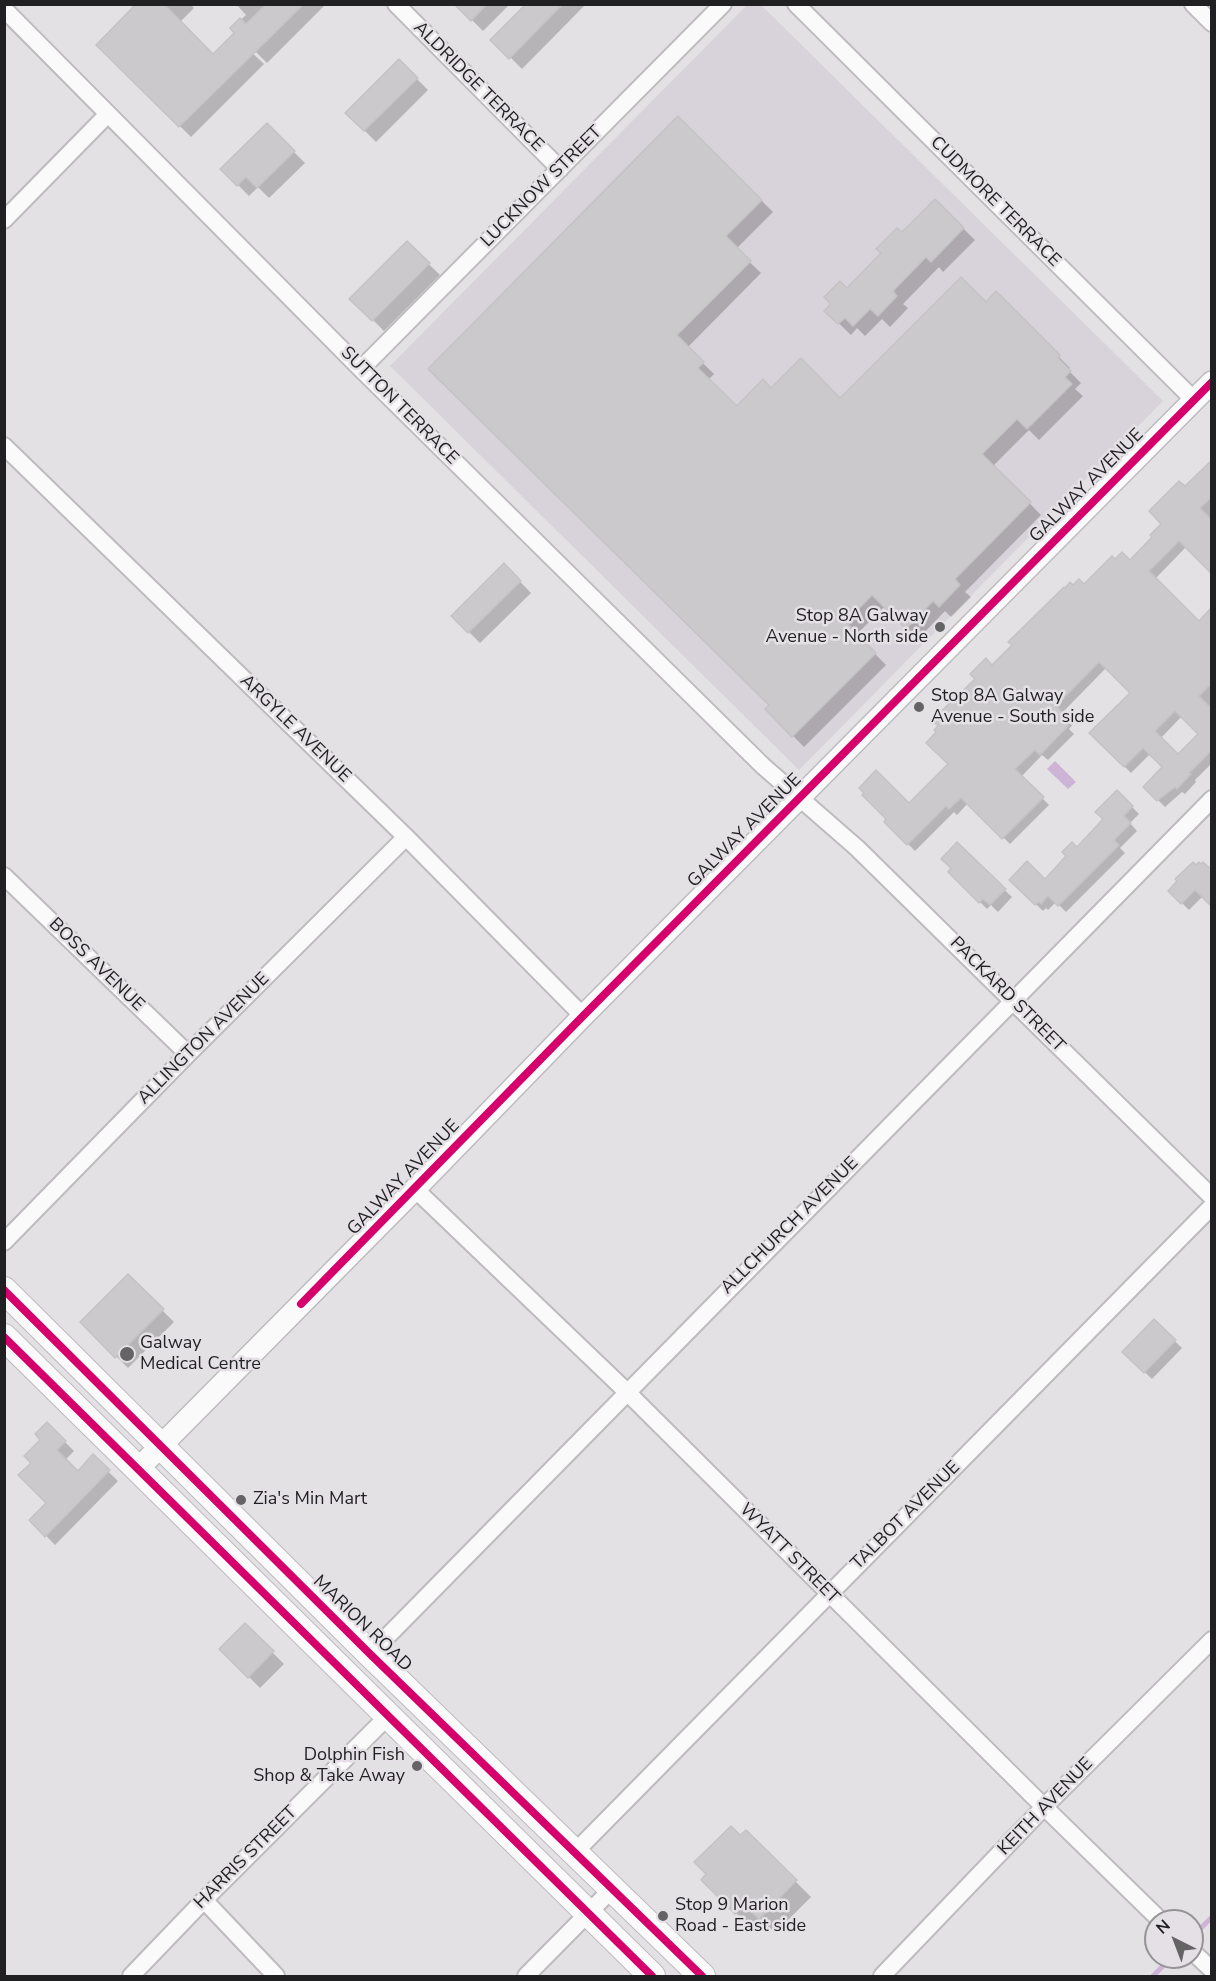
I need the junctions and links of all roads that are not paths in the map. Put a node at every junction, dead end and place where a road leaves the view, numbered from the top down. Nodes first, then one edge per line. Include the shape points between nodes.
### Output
1 (396, 4) edge
2 (723, 4) edge
3 (796, 4) edge
4 (1193, 4) edge
5 (4, 9) edge
6 (1212, 23) edge
7 (108, 114) junction
8 (560, 169) junction
9 (4, 220) edge
10 (362, 369) junction
11 (1212, 382) edge
12 (1194, 400) junction
13 (4, 446) edge
14 (800, 797) junction
15 (1212, 799) edge
16 (406, 837) junction
17 (4, 876) edge
18 (1013, 1000) junction
19 (583, 1016) junction
20 (188, 1054) junction
21 (415, 1189) junction
22 (1212, 1197) edge
23 (1212, 1206) edge
24 (4, 1242) edge
25 (4, 1290) edge
26 (4, 1337) edge
27 (627, 1392) junction
28 (161, 1446) junction
29 (138, 1468) junction
30 (829, 1594) junction
31 (1212, 1640) edge
32 (370, 1654) junction
33 (389, 1715) junction
34 (1044, 1807) junction
35 (576, 1852) junction
36 (613, 1888) junction
37 (204, 1900) junction
38 (1149, 1909) edge
39 (588, 1914) junction
40 (131, 1977) edge
41 (276, 1977) edge
42 (526, 1977) edge
43 (652, 1977) edge
44 (702, 1977) edge
45 (882, 1977) edge

1 - 8 street, ALDRIDGE TERRACE
2 - 8 street, LUCKNOW STREET
3 - 12 street, CUDMORE TERRACE
4 - 6 street
5 - 7 street, SUTTON TERRACE
7 - 9 street
7 - 10 street, SUTTON TERRACE
8 - 10 street, LUCKNOW STREET
10 - 14 street, SUTTON TERRACE via 763,766
11 - 12 street, GALWAY AVENUE
12 - 14 street, GALWAY AVENUE
13 - 16 street, ARGYLE AVENUE
14 - 18 street, PACKARD STREET
14 - 19 street, GALWAY AVENUE
15 - 18 street, ALLCHURCH AVENUE
16 - 19 street, ARGYLE AVENUE
16 - 20 street, ALLINGTON AVENUE
17 - 20 street, BOSS AVENUE
18 - 22 street, PACKARD STREET
18 - 27 street, ALLCHURCH AVENUE
19 - 21 street, GALWAY AVENUE
20 - 24 street, ALLINGTON AVENUE
21 - 27 street, WYATT STREET
21 - 28 street, GALWAY AVENUE
23 - 30 street, TALBOT AVENUE
25 - 28 main road, MARION ROAD
26 - 29 main road
27 - 30 street, WYATT STREET
27 - 32 street, ALLCHURCH AVENUE
28 - 29 street, GALWAY AVENUE
28 - 32 main road, MARION ROAD
29 - 33 main road
30 - 34 street, WYATT STREET
30 - 35 street, TALBOT AVENUE
31 - 34 street, KEITH AVENUE
32 - 35 main road, MARION ROAD
33 - 37 street, HARRIS STREET
33 - 39 main road
34 - 38 street, WYATT STREET
34 - 45 street, KEITH AVENUE
35 - 36 main road, MARION ROAD
36 - 39 street
36 - 44 main road, MARION ROAD
37 - 40 street, HARRIS STREET
37 - 41 street
39 - 42 street
39 - 43 main road

